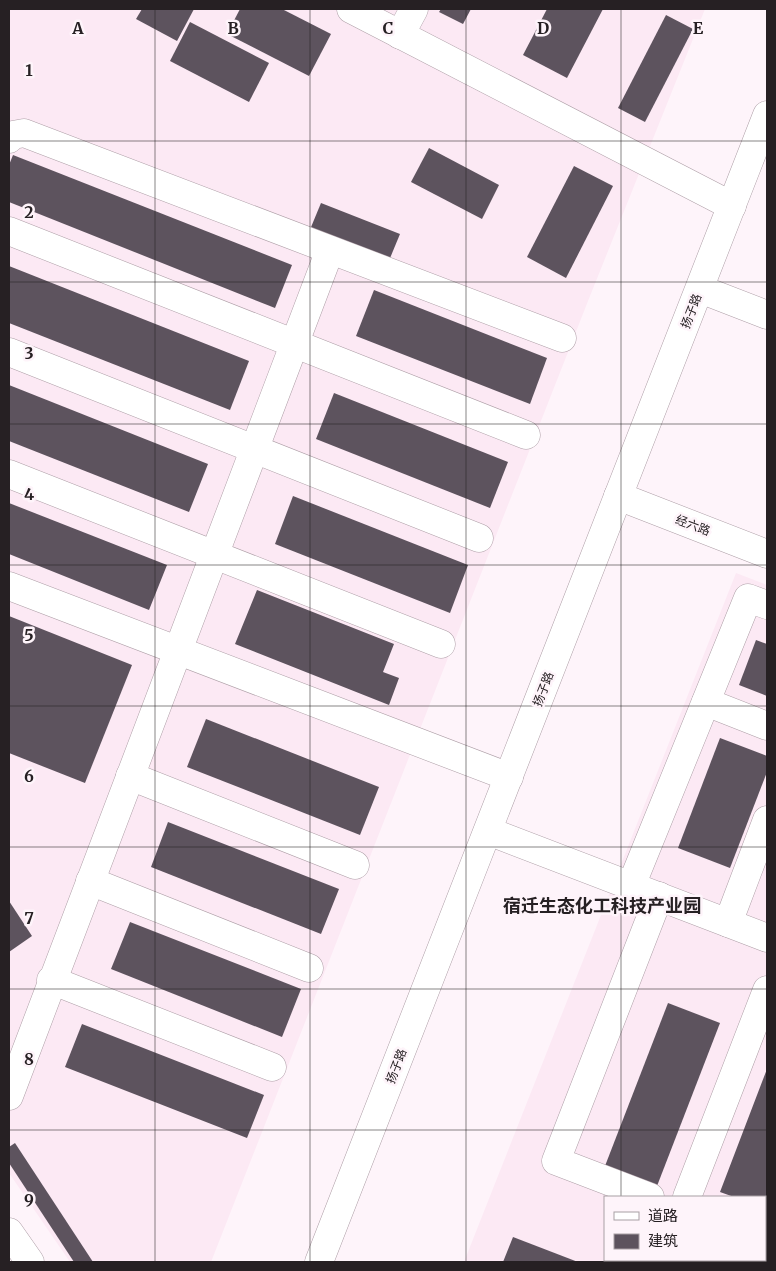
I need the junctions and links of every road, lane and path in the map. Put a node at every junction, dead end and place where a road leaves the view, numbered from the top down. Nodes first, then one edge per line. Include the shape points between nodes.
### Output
1 (351, 9) edge
2 (414, 9) edge
3 (400, 35) junction
4 (767, 115) edge
5 (9, 139) edge
6 (732, 206) junction
7 (9, 231) edge
8 (330, 250) junction
9 (700, 290) junction
10 (767, 315) edge
11 (562, 338) dead end
12 (294, 344) junction
13 (9, 352) edge
14 (526, 434) dead end
15 (255, 449) junction
16 (9, 474) edge
17 (618, 496) junction
18 (479, 538) dead end
19 (767, 554) edge
20 (214, 555) junction
21 (9, 586) edge
22 (767, 606) edge
23 (441, 644) dead end
24 (178, 650) junction
25 (706, 702) junction
26 (767, 726) edge
27 (130, 776) junction
28 (509, 777) junction
29 (767, 820) edge
30 (488, 831) junction
31 (355, 865) dead end
32 (90, 881) junction
33 (631, 886) junction
34 (659, 896) junction
35 (728, 923) junction
36 (767, 938) edge
37 (309, 968) dead end
38 (52, 980) junction
39 (767, 990) edge
40 (18, 1037) edge
41 (272, 1067) dead end
42 (9, 1096) edge
43 (647, 1196) edge
44 (687, 1196) edge
45 (9, 1232) edge
46 (30, 1262) edge
47 (319, 1262) edge

1 - 3 street
2 - 3 street
3 - 6 street
4 - 6 street, 扬子路
5 - 8 street via 24,133
6 - 9 street, 扬子路
7 - 12 street
8 - 11 street
8 - 12 street
9 - 10 street
9 - 17 street, 扬子路
12 - 14 street
12 - 15 street
13 - 15 street
15 - 18 street
15 - 20 street
16 - 20 street
17 - 19 street, 经六路
17 - 28 street, 扬子路
20 - 23 street
20 - 24 street
21 - 24 street
22 - 25 street via 748,598
24 - 27 street
24 - 28 street
25 - 26 street
25 - 33 street
27 - 31 street
27 - 32 street
28 - 30 street, 扬子路
29 - 35 street
30 - 33 street
30 - 47 street, 扬子路
32 - 37 street
32 - 38 street
33 - 34 street
34 - 35 street
34 - 43 street via 556,1161
35 - 36 street
38 - 40 street
38 - 41 street
39 - 44 street
40 - 42 street
45 - 46 street

